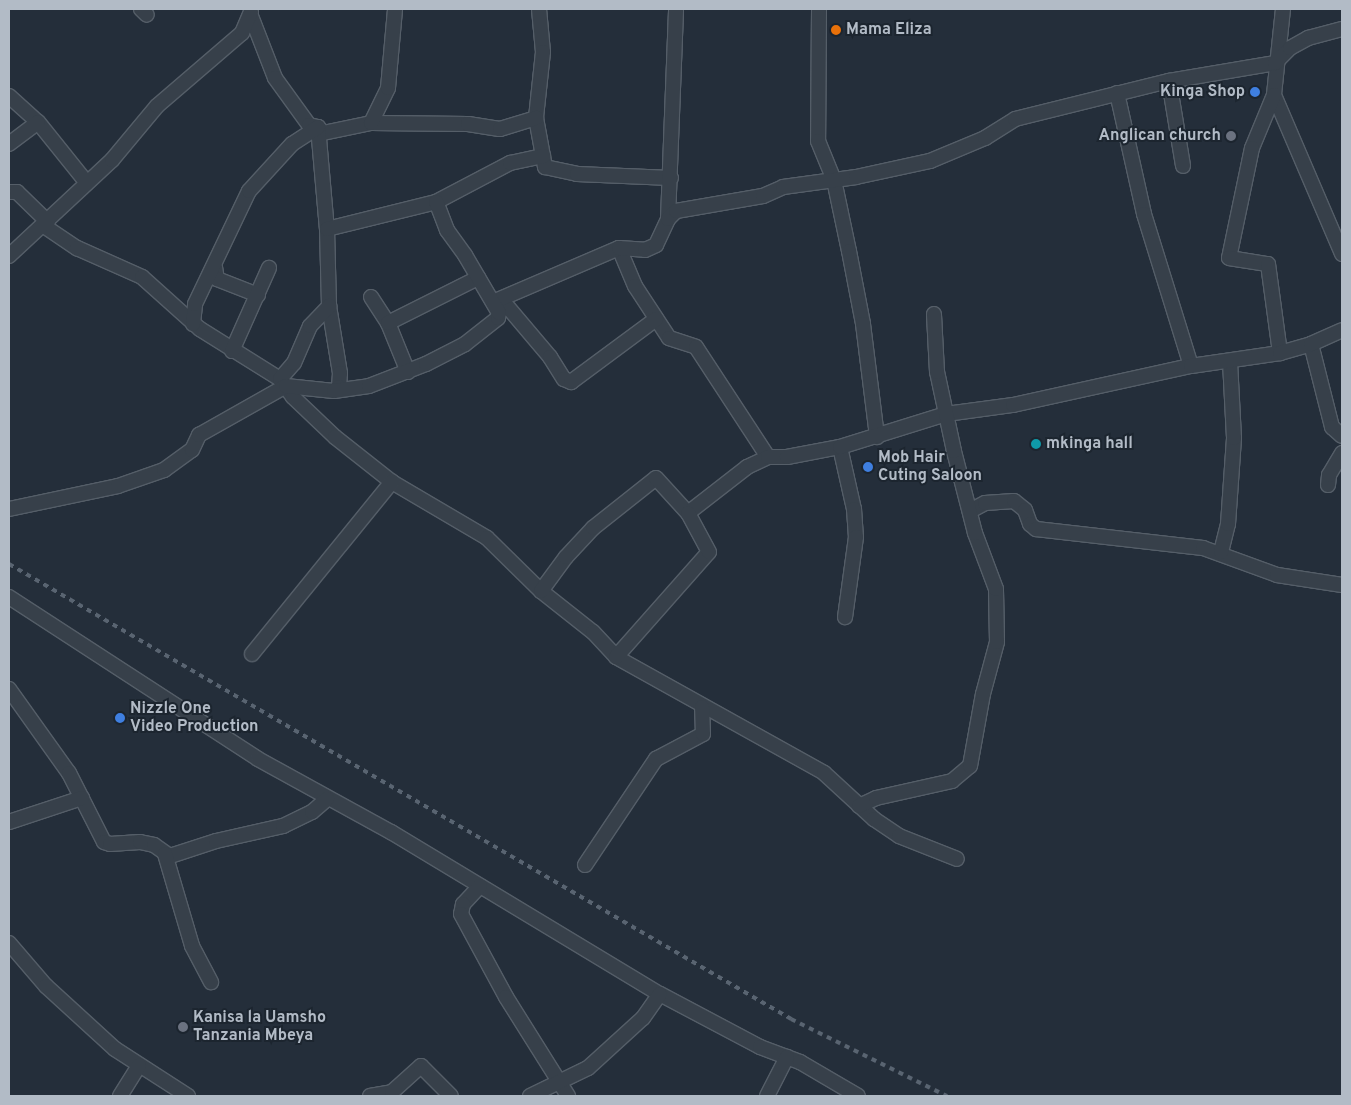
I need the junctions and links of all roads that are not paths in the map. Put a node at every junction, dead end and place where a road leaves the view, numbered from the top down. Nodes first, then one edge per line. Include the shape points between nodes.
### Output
1 (396, 9) edge
2 (539, 9) edge
3 (676, 9) edge
4 (819, 9) edge
5 (1284, 9) edge
6 (251, 12) edge
7 (1342, 29) edge
8 (1275, 63) junction
9 (1169, 81) junction
10 (1118, 93) junction
11 (1274, 95) junction
12 (9, 96) edge
13 (536, 118) junction
14 (38, 122) junction
15 (371, 123) junction
16 (318, 127) junction
17 (9, 144) edge
18 (543, 156) junction
19 (1183, 166) dead end
20 (671, 178) junction
21 (834, 180) junction
22 (87, 184) junction
23 (9, 192) edge
24 (436, 202) junction
25 (668, 219) junction
26 (46, 224) junction
27 (327, 229) junction
28 (619, 248) junction
29 (1342, 254) edge
30 (9, 256) edge
31 (215, 267) junction
32 (268, 268) dead end
33 (478, 278) junction
34 (258, 295) junction
35 (371, 298) dead end
36 (497, 300) junction
37 (329, 306) junction
38 (934, 314) dead end
39 (656, 318) junction
40 (388, 323) junction
41 (193, 324) junction
42 (1342, 330) edge
43 (1311, 344) junction
44 (232, 351) junction
45 (1280, 353) junction
46 (1230, 361) junction
47 (1191, 366) junction
48 (408, 372) junction
49 (283, 383) junction
50 (334, 392) junction
51 (946, 414) junction
52 (1342, 436) edge
53 (877, 437) junction
54 (840, 447) junction
55 (1342, 453) edge
56 (768, 456) junction
57 (392, 482) junction
58 (1328, 485) dead end
59 (9, 510) edge
60 (970, 511) junction
61 (688, 513) junction
62 (1221, 552) junction
63 (1342, 585) edge
64 (541, 591) junction
65 (9, 597) edge
66 (845, 617) dead end
67 (252, 654) dead end
68 (616, 657) junction
69 (9, 689) edge
70 (702, 707) junction
71 (82, 798) junction
72 (327, 800) junction
73 (859, 806) junction
74 (9, 822) edge
75 (165, 854) junction
76 (957, 859) dead end
77 (585, 865) dead end
78 (480, 886) junction
79 (9, 943) edge
80 (211, 982) dead end
81 (660, 994) junction
82 (787, 1058) junction
83 (139, 1066) junction
84 (561, 1084) junction
85 (120, 1096) edge
86 (188, 1096) edge
87 (370, 1096) edge
88 (451, 1096) edge
89 (530, 1096) edge
90 (568, 1096) edge
91 (767, 1096) edge
92 (858, 1096) edge

1 - 15 street via 388,88
2 - 13 street via 543,52
3 - 20 street
4 - 21 street via 817,128 822,152
5 - 8 street
6 - 16 street via 276,78 309,125
6 - 22 street via 242,33 157,106
7 - 8 street via 1308,38 1290,48
8 - 9 street
8 - 11 street
9 - 10 street
9 - 19 street
10 - 21 street via 1015,119 985,138 930,161
10 - 47 street via 1146,221
11 - 29 street
11 - 45 street via 1250,156 1230,258 1268,264
12 - 14 street
13 - 15 street via 500,129 468,124
13 - 18 street
14 - 17 street
14 - 22 street
15 - 16 street via 323,133
16 - 27 street
16 - 31 street via 292,144 249,190
18 - 20 street via 545,167 550,170
18 - 24 street via 510,163
20 - 25 street
21 - 25 street via 783,187 734,202 686,208 676,211
21 - 53 street via 863,324
22 - 26 street
23 - 26 street via 17,192
24 - 27 street
24 - 33 street via 447,230
25 - 28 street via 656,244 645,250
26 - 30 street
26 - 41 street via 77,248 142,277
27 - 37 street
28 - 36 street
28 - 39 street via 635,286
31 - 34 street via 217,278
31 - 41 street via 195,304
32 - 34 street
33 - 36 street
33 - 40 street
34 - 44 street
35 - 40 street
36 - 39 street via 550,357 564,379 571,382
36 - 48 street via 498,318 465,344
37 - 49 street via 310,326
37 - 50 street via 339,357 339,387
38 - 51 street via 937,372
39 - 56 street via 669,338 696,347
40 - 48 street
41 - 44 street
42 - 43 street
43 - 45 street
43 - 52 street via 1332,427
44 - 49 street
45 - 46 street
46 - 47 street
46 - 62 street via 1234,438 1228,524
47 - 51 street via 1013,405
48 - 50 street via 369,386
49 - 50 street
49 - 57 street via 293,398 335,437
49 - 59 street via 199,435 192,450 164,470 118,486
51 - 53 street
51 - 60 street
53 - 54 street
54 - 56 street via 787,457
54 - 66 street via 854,509 856,537
55 - 58 street via 1329,475
56 - 61 street via 747,467
57 - 64 street via 487,538
57 - 67 street
60 - 62 street via 985,503 1014,501 1025,510 1030,524 1036,529 1169,542
60 - 73 street via 996,589 998,620 997,642 982,694 970,766 952,781 876,798
61 - 64 street via 656,478 593,528
61 - 68 street via 709,552
62 - 63 street via 1277,575
64 - 68 street via 593,632
65 - 72 street via 228,741
68 - 70 street
69 - 71 street via 69,774
70 - 73 street via 824,773
70 - 77 street via 704,734 656,759
71 - 74 street
71 - 75 street via 104,842 140,842 154,845
72 - 75 street via 312,812 283,826 170,856
72 - 78 street
73 - 76 street via 899,836
75 - 80 street via 192,946
78 - 81 street
78 - 84 street via 463,904 461,914 506,997
79 - 83 street via 46,986 115,1049
81 - 82 street
81 - 84 street via 643,1018 610,1049 588,1068
82 - 91 street
82 - 92 street
83 - 85 street
83 - 86 street
84 - 89 street
84 - 90 street
87 - 88 street via 392,1092 421,1066

